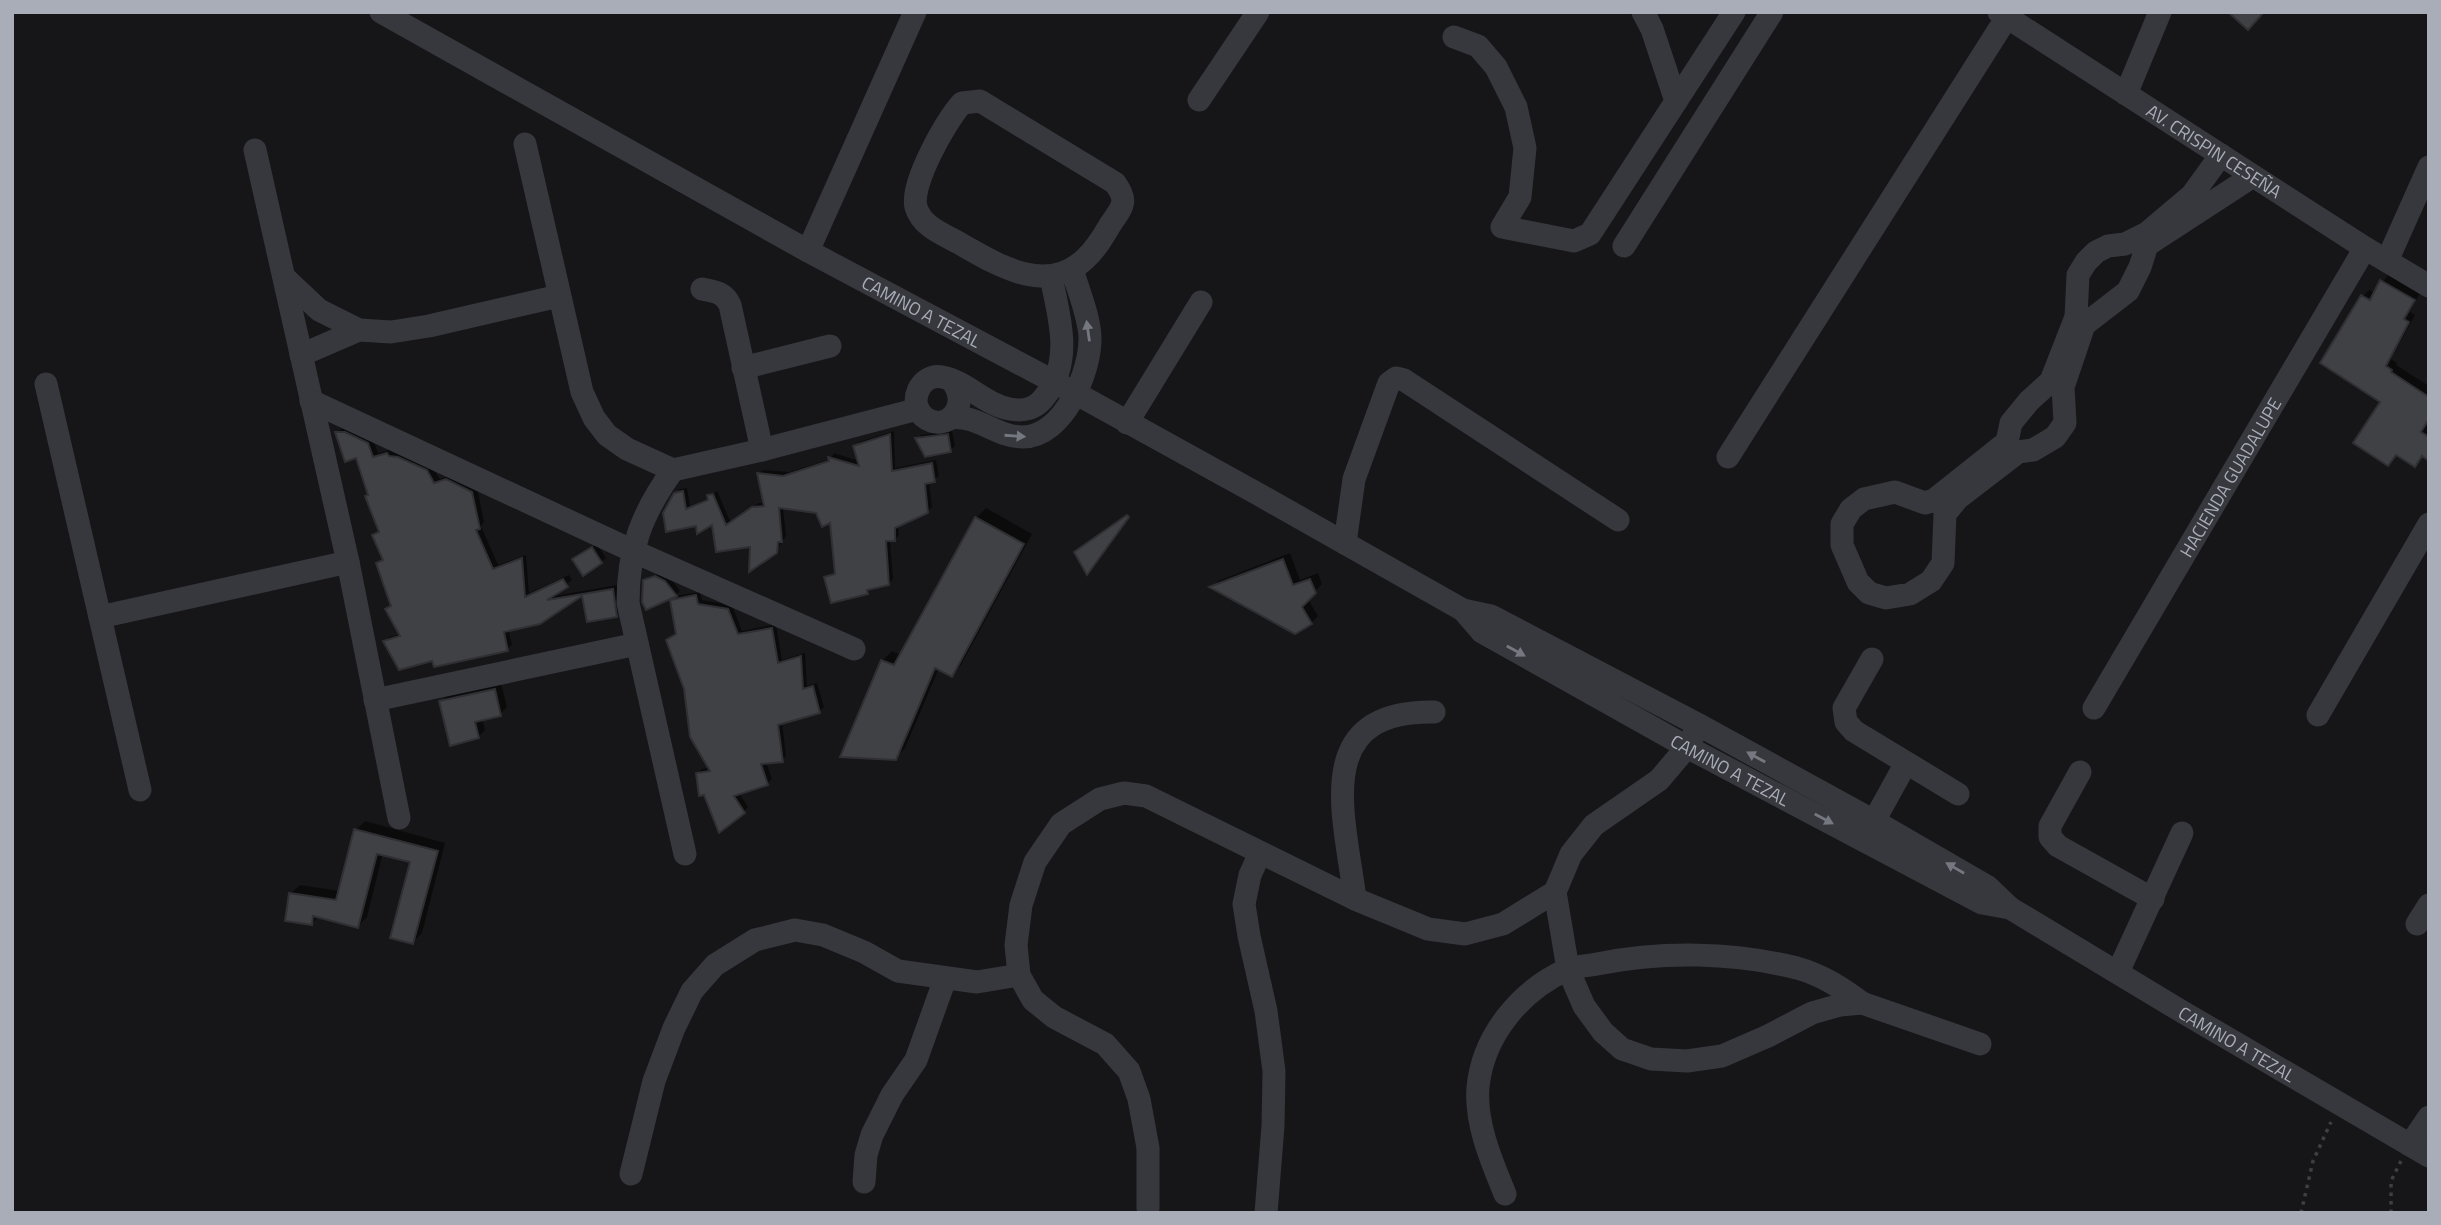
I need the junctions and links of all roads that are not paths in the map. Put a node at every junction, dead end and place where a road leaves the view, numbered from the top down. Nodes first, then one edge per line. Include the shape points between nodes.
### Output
1 (381, 12) edge
2 (915, 12) edge
3 (1258, 12) edge
4 (1643, 12) edge
5 (1734, 12) edge
6 (1772, 12) edge
7 (2160, 12) edge
8 (2003, 15) edge
9 (1454, 37) dead end
10 (2126, 94) junction
11 (1199, 100) dead end
12 (1676, 101) junction
13 (526, 145) dead end
14 (255, 150) dead end
15 (2221, 155) junction
16 (2429, 167) edge
17 (2253, 176) junction
18 (1623, 246) dead end
19 (2365, 248) junction
20 (808, 251) junction
21 (2387, 261) junction
22 (1061, 273) junction
23 (285, 278) junction
24 (2429, 286) edge
25 (702, 289) dead end
26 (559, 296) junction
27 (1201, 302) dead end
28 (359, 330) junction
29 (830, 346) dead end
30 (301, 355) junction
31 (743, 368) junction
32 (952, 382) junction
33 (1056, 383) junction
34 (46, 384) dead end
35 (1077, 394) junction
36 (311, 401) junction
37 (918, 409) junction
38 (951, 418) junction
39 (1127, 423) junction
40 (762, 450) junction
41 (1728, 457) dead end
42 (673, 470) junction
43 (1618, 520) dead end
44 (2429, 524) edge
45 (1345, 543) junction
46 (633, 551) junction
47 (348, 562) junction
48 (1463, 610) junction
49 (100, 617) junction
50 (637, 644) junction
51 (854, 649) dead end
52 (1872, 659) dead end
53 (374, 700) junction
54 (2094, 708) dead end
55 (1434, 712) dead end
56 (2318, 715) dead end
57 (1699, 726) junction
58 (1687, 747) junction
59 (1906, 763) junction
60 (2080, 772) dead end
61 (140, 790) dead end
62 (1958, 794) dead end
63 (399, 818) dead end
64 (1874, 821) junction
65 (2182, 833) dead end
66 (1259, 853) junction
67 (685, 855) dead end
68 (1555, 892) junction
69 (1355, 899) junction
70 (2153, 899) junction
71 (2010, 908) junction
72 (1568, 969) junction
73 (2118, 972) junction
74 (1019, 975) junction
75 (945, 979) junction
76 (1862, 1003) junction
77 (1980, 1044) dead end
78 (2429, 1117) edge
79 (2419, 1151) edge
80 (631, 1174) dead end
81 (864, 1182) dead end
82 (1505, 1195) dead end
83 (1148, 1209) dead end
84 (1266, 1213) edge

1 - 20 street, CAMINO A TEZAL
2 - 20 street
3 - 11 street
4 - 12 street
5 - 12 street
6 - 18 street
7 - 10 street
8 - 10 street, AV. CRISPIN CESEÑA
8 - 41 street
9 - 12 street via 1478,46 1496,67 1516,107 1525,148 1520,197 1502,227 1574,241 1590,233
10 - 15 street, AV. CRISPIN CESEÑA
13 - 26 street
14 - 23 street
15 - 17 street, AV. CRISPIN CESEÑA
15 - 17 street via 2192,195 2147,233 2108,246 2086,262 2078,275 2076,317 2051,381 2011,423 2007,442 1934,500 1925,503 1895,492 1864,499 1851,509 1842,524 1842,545 1858,582 1869,593 1886,598 1910,594 1931,581 1943,563 1945,514 1958,498 2018,453 2055,438 2065,423 2063,387 2084,325 2128,291 2147,245
16 - 21 street
17 - 19 street, AV. CRISPIN CESEÑA
19 - 21 street, AV. CRISPIN CESEÑA
19 - 54 street, HACIENDA GUADALUPE
20 - 33 street, CAMINO A TEZAL
21 - 24 street, AV. CRISPIN CESEÑA
22 - 22 street via 1095,248 1123,205 1122,193 1115,183 980,101 962,103 950,116 915,188 916,207 924,223 1018,274
22 - 33 street via 1063,336
35 -> 22 street via 1090,334
23 - 28 street via 319,310
23 - 30 street
25 - 31 street via 727,298
26 - 28 street via 429,326
26 - 42 street via 582,392 594,418 627,449
27 - 39 street
28 - 30 street
29 - 31 street
30 - 36 street
31 - 40 street
32 - 33 street via 1007,409 1023,410 1038,406
32 - 37 street via 929,378 916,397
32 - 38 street via 960,400
33 - 35 street, CAMINO A TEZAL
34 - 49 street
38 -> 35 street via 966,417 1002,435 1026,437 1049,428
35 - 39 street, CAMINO A TEZAL
36 - 46 street
36 - 47 street
37 - 38 street via 933,421
37 - 40 street
39 - 45 street, CAMINO A TEZAL
40 - 42 street
42 - 46 street via 639,527
43 - 45 street via 1396,379 1389,383 1354,479
44 - 56 street
45 - 48 street, CAMINO A TEZAL
46 - 50 street via 628,603
46 - 51 street
47 - 49 street
47 - 53 street
48 - 57 street, CAMINO A TEZAL via 1491,616
48 -> 58 street, CAMINO A TEZAL via 1482,632
49 - 61 street
50 - 53 street
50 - 67 street
52 - 59 street via 1844,708 1846,722
53 - 63 street
55 - 69 street via 1394,715 1370,727 1350,748 1342,773 1342,807
57 - 58 street
64 -> 57 street, CAMINO A TEZAL
58 - 68 street via 1659,780 1594,825 1571,854
58 -> 71 street, CAMINO A TEZAL via 1982,903
59 - 62 street
59 - 64 street
60 - 70 street via 2050,826 2050,837 2058,846
71 -> 64 street, CAMINO A TEZAL via 1988,887
65 - 70 street
66 - 69 street
66 - 74 street via 1146,796 1124,793 1100,799 1061,824 1035,862 1021,905 1016,945
66 - 84 street via 1244,904 1274,1071
68 - 69 street via 1503,924 1465,934 1428,929
68 - 72 street
70 - 73 street
71 - 73 street, CAMINO A TEZAL
72 - 76 street via 1653,957 1753,960 1798,969 1834,983
72 - 76 street via 1584,1006 1603,1032 1622,1049 1651,1059 1722,1056 1812,1013
72 - 82 street via 1526,995 1499,1027 1486,1055 1478,1088 1481,1125
73 - 79 street, CAMINO A TEZAL
74 - 75 street via 977,982
74 - 83 street via 1033,1000 1054,1017 1105,1044 1129,1071 1148,1147
75 - 80 street via 898,971 823,935 795,930 755,940 715,965 692,991 654,1081
75 - 81 street via 916,1060 872,1135
76 - 77 street
78 - 79 street

